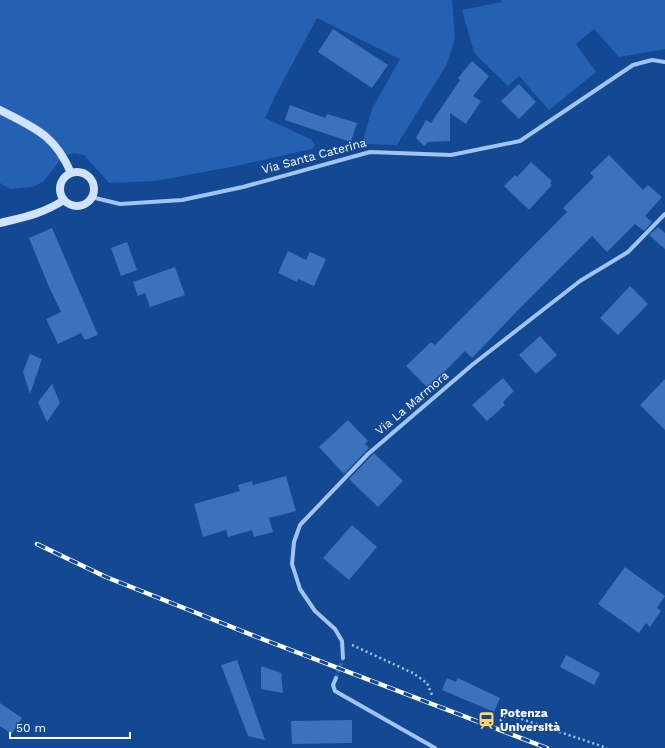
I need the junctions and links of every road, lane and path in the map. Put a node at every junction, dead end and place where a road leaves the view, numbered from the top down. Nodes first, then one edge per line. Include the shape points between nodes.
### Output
1 (665, 62) edge
2 (0, 110) edge
3 (71, 173) junction
4 (91, 197) junction
5 (64, 200) junction
6 (665, 214) edge
7 (0, 223) edge
8 (342, 641) junction
9 (343, 658) tunnel mouth
10 (336, 678) tunnel mouth
11 (432, 695) dead end
12 (500, 721) dead end
13 (434, 748) edge
14 (607, 748) edge

1 - 4 street, Via Santa Caterina via 652,60 633,65 520,141 452,155 370,152 243,187 182,200 120,204
2 - 3 street via 39,131 54,143
3 - 4 street via 81,173 90,178 93,188
3 - 5 street via 60,185
4 - 5 street via 85,204 74,206
5 - 7 street via 35,215
6 - 8 street, Via La Marmora via 628,252 580,281 472,365 368,454 300,525 294,542 292,564 300,589 315,611 335,629
8 - 9 street
8 - 11 path via 413,673 428,684
10 - 13 street via 333,685 335,691
12 - 14 path via 507,714

